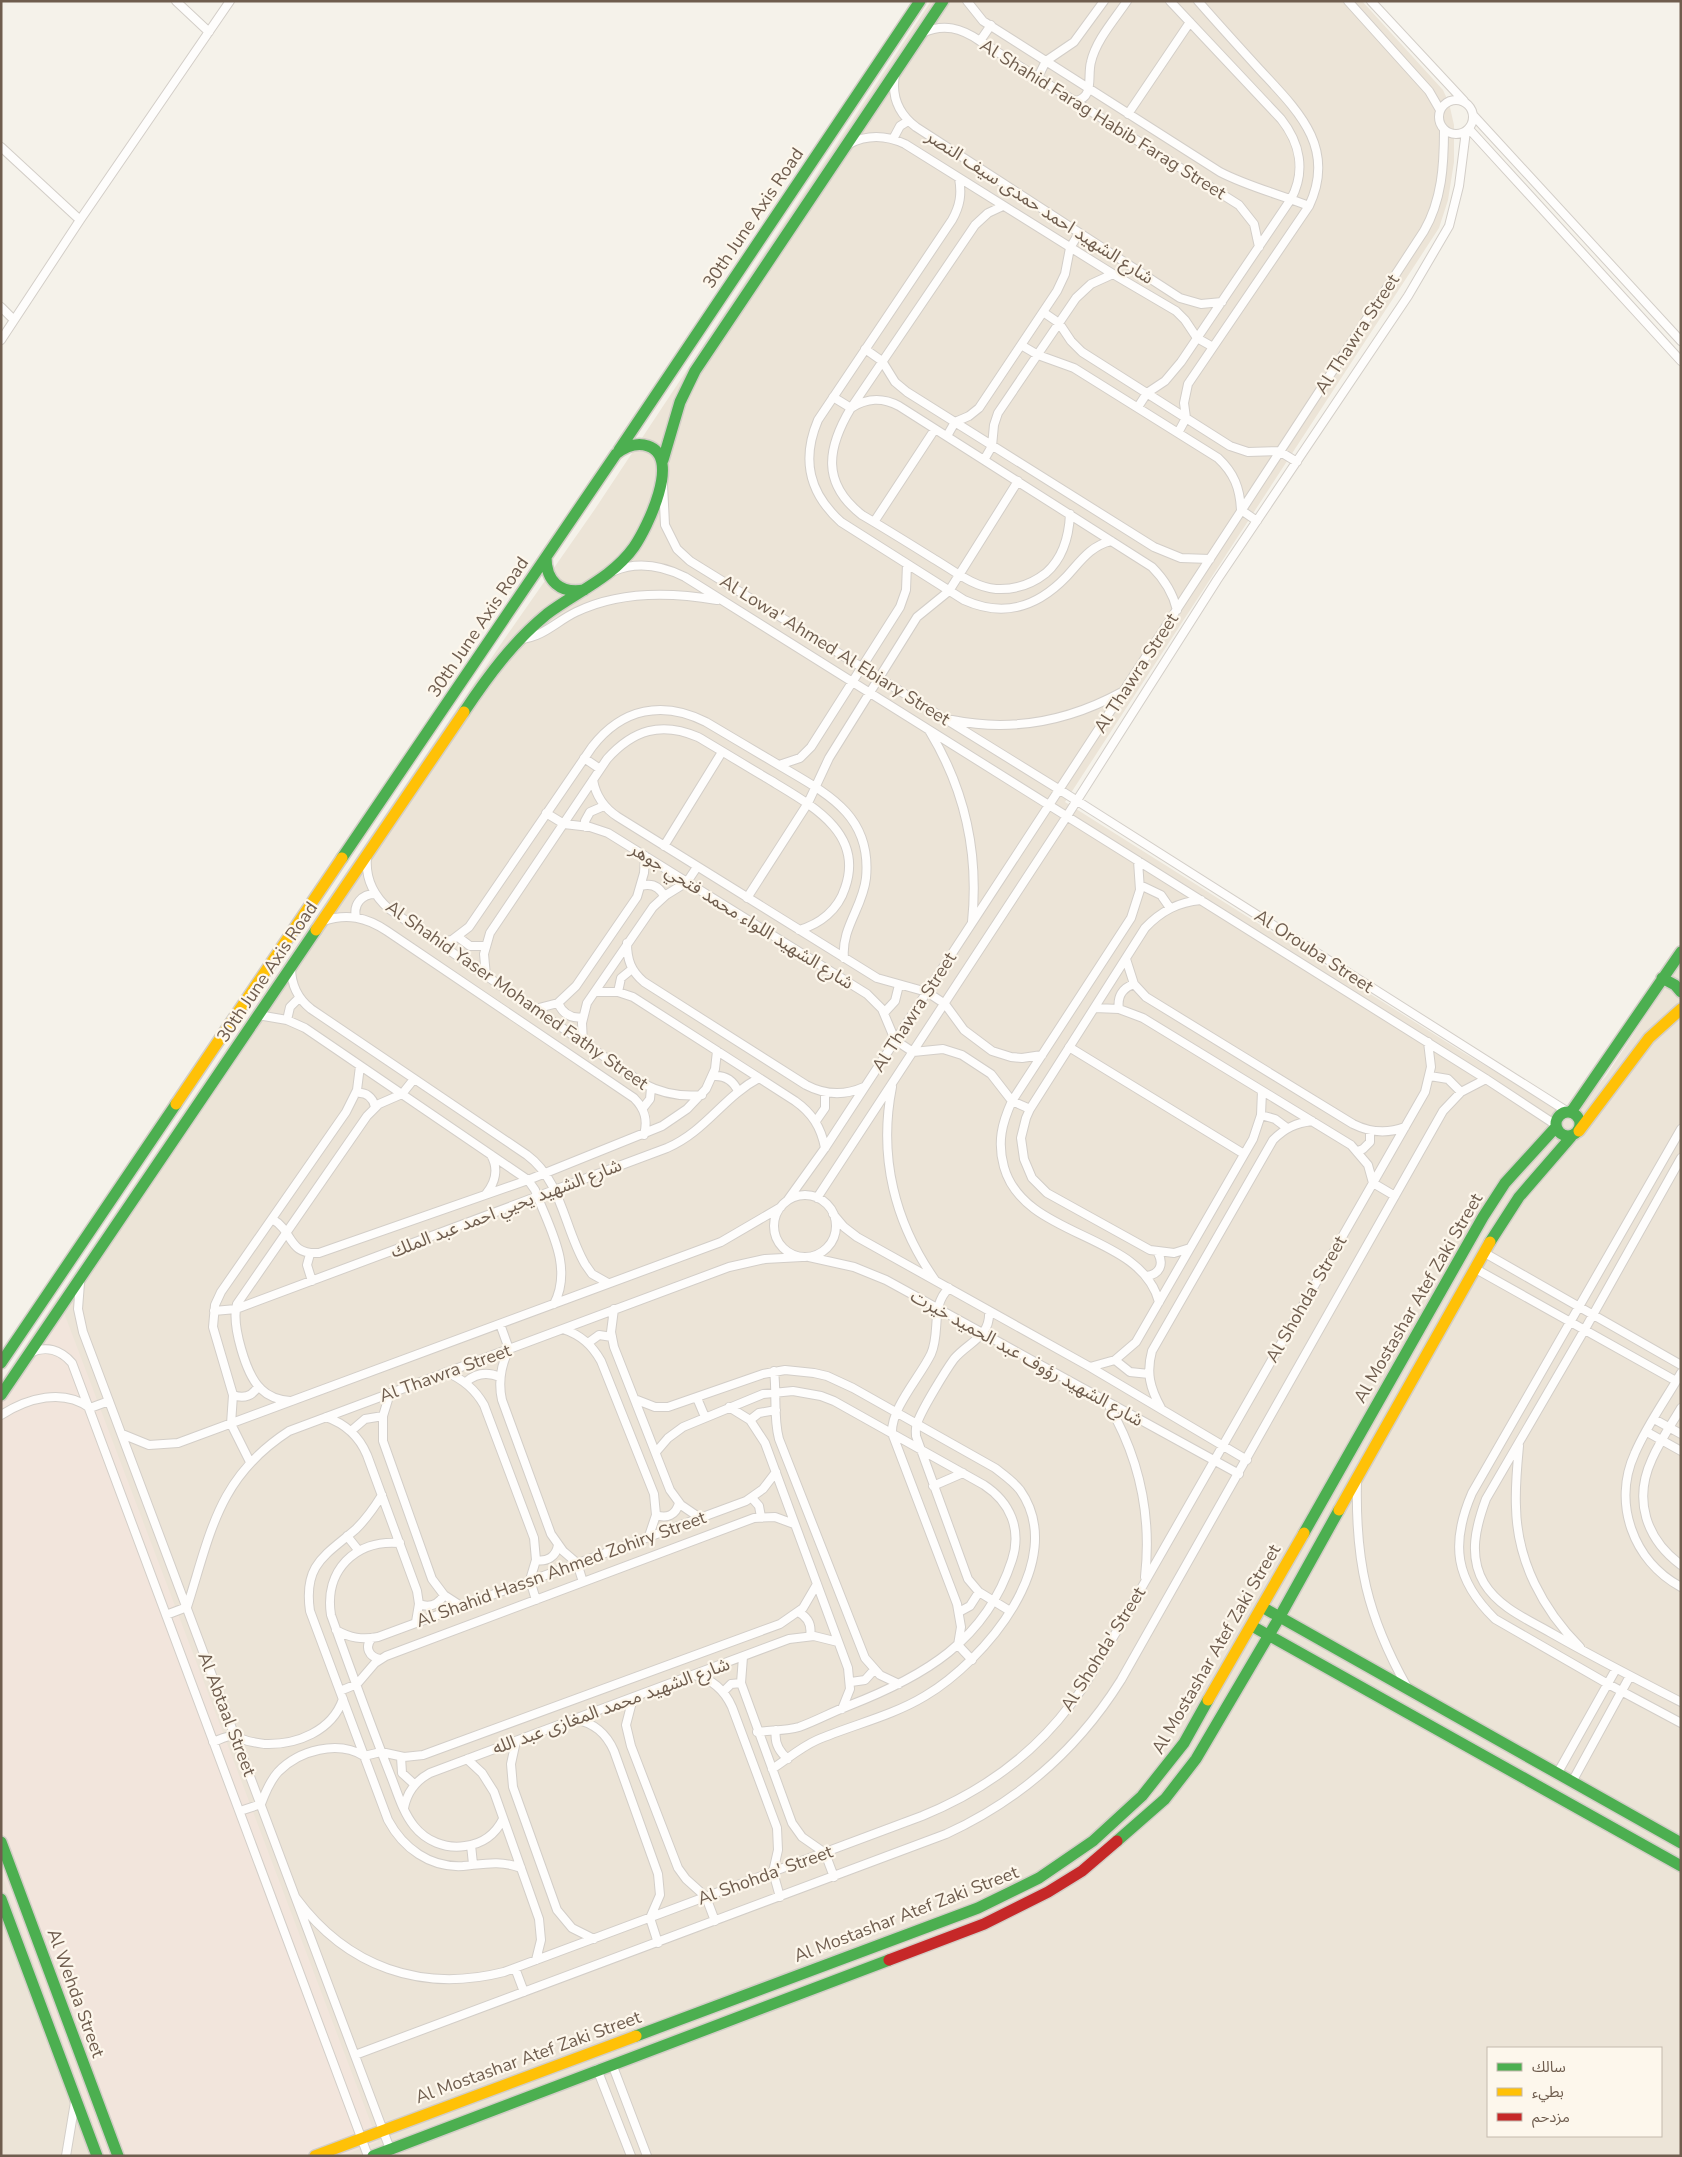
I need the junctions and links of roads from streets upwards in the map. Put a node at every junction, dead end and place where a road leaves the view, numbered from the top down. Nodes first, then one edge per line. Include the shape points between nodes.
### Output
1 (176, 1) edge
2 (230, 1) edge
3 (920, 1) edge
4 (943, 1) edge
5 (967, 1) edge
6 (1104, 1) edge
7 (1127, 1) edge
8 (1170, 1) edge
9 (1198, 1) edge
10 (1348, 1) edge
11 (1371, 1) edge
12 (1190, 22) junction
13 (991, 25) junction
14 (209, 32) junction
15 (922, 33) junction
16 (980, 41) junction
17 (1046, 60) junction
18 (895, 73) junction
19 (1038, 77) junction
20 (1089, 89) junction
21 (1075, 101) junction
22 (1464, 101) junction
23 (1440, 110) junction
24 (1128, 114) junction
25 (1474, 115) junction
26 (908, 121) junction
27 (1151, 128) junction
28 (1444, 130) junction
29 (1468, 130) junction
30 (893, 139) junction
31 (1142, 143) junction
32 (847, 144) junction
33 (1, 147) edge
34 (959, 178) junction
35 (1291, 199) junction
36 (1003, 206) junction
37 (1309, 206) junction
38 (80, 220) junction
39 (1079, 233) junction
40 (1259, 247) junction
41 (1070, 248) junction
42 (1113, 274) junction
43 (1222, 302) junction
44 (1, 308) edge
45 (1043, 312) junction
46 (14, 320) junction
47 (1059, 323) junction
48 (1197, 338) junction
49 (1, 340) edge
50 (1681, 341) edge
51 (1021, 345) junction
52 (1213, 347) junction
53 (865, 349) junction
54 (1038, 355) junction
55 (882, 361) junction
56 (1681, 361) edge
57 (1147, 393) junction
58 (833, 397) junction
59 (851, 408) junction
60 (1138, 408) junction
61 (1186, 418) junction
62 (955, 422) junction
63 (935, 429) junction
64 (1178, 433) junction
65 (947, 436) junction
66 (992, 446) junction
67 (1278, 452) junction
68 (616, 454) junction
69 (663, 460) junction
70 (984, 460) junction
71 (1297, 462) junction
72 (661, 476) junction
73 (1018, 481) junction
74 (1053, 484) junction
75 (1044, 498) junction
76 (1241, 510) junction
77 (1070, 514) junction
78 (862, 515) junction
79 (1257, 521) junction
80 (874, 522) junction
81 (853, 530) junction
82 (1111, 541) junction
83 (546, 557) junction
84 (1210, 559) junction
85 (908, 564) junction
86 (608, 574) junction
87 (959, 574) junction
88 (584, 590) junction
89 (949, 591) junction
90 (721, 600) junction
91 (1177, 610) junction
92 (519, 639) junction
93 (862, 667) junction
94 (880, 678) junction
95 (852, 682) junction
96 (1124, 691) junction
97 (870, 693) junction
98 (946, 719) junction
99 (929, 730) junction
100 (753, 750) junction
101 (722, 752) junction
102 (584, 758) junction
103 (744, 764) junction
104 (779, 765) junction
105 (600, 769) junction
106 (593, 780) junction
107 (816, 788) junction
108 (1060, 790) junction
109 (1077, 800) junction
110 (808, 803) junction
111 (604, 806) junction
112 (1050, 806) junction
113 (546, 813) junction
114 (1067, 816) junction
115 (564, 824) junction
116 (586, 827) junction
117 (664, 846) junction
118 (367, 855) junction
119 (645, 856) junction
120 (1138, 861) junction
121 (697, 867) junction
122 (687, 882) junction
123 (1140, 885) junction
124 (641, 886) junction
125 (375, 894) junction
126 (664, 896) junction
127 (747, 898) junction
128 (1201, 900) junction
129 (1170, 908) junction
130 (356, 917) junction
131 (323, 921) junction
132 (972, 923) junction
133 (799, 930) junction
134 (458, 936) junction
135 (1291, 936) junction
136 (438, 943) junction
137 (627, 943) junction
138 (485, 946) junction
139 (1282, 951) junction
140 (1681, 952) edge
141 (844, 958) junction
142 (1126, 959) junction
143 (291, 966) junction
144 (632, 969) junction
145 (486, 976) junction
146 (1662, 978) junction
147 (1134, 984) junction
148 (899, 985) junction
149 (594, 992) junction
150 (618, 992) junction
151 (927, 992) junction
152 (1681, 992) edge
153 (300, 998) junction
154 (558, 1003) junction
155 (944, 1004) junction
156 (1094, 1008) junction
157 (535, 1009) junction
158 (1120, 1009) junction
159 (1681, 1009) edge
160 (884, 1012) junction
161 (258, 1015) junction
162 (583, 1016) junction
163 (287, 1020) junction
164 (895, 1040) junction
165 (584, 1042) junction
166 (1428, 1042) junction
167 (1069, 1047) junction
168 (717, 1051) junction
169 (912, 1052) junction
170 (1042, 1055) junction
171 (360, 1066) junction
172 (713, 1076) junction
173 (1430, 1076) junction
174 (759, 1078) junction
175 (414, 1079) junction
176 (1486, 1079) junction
177 (893, 1082) junction
178 (866, 1086) junction
179 (651, 1088) junction
180 (738, 1091) junction
181 (1262, 1091) junction
182 (1461, 1092) junction
183 (356, 1093) junction
184 (825, 1093) junction
185 (402, 1094) junction
186 (702, 1095) junction
187 (1547, 1100) junction
188 (1012, 1101) junction
189 (375, 1107) junction
190 (642, 1108) junction
191 (1030, 1108) junction
192 (1539, 1112) junction
193 (1570, 1112) junction
194 (1261, 1115) junction
195 (816, 1121) junction
196 (1312, 1121) junction
197 (1556, 1126) junction
198 (1405, 1127) junction
199 (1287, 1128) junction
200 (1681, 1129) edge
201 (1370, 1131) junction
202 (1575, 1134) junction
203 (644, 1135) junction
204 (825, 1148) junction
205 (1358, 1151) junction
206 (490, 1154) junction
207 (1244, 1154) junction
208 (1681, 1158) edge
209 (546, 1173) junction
210 (528, 1180) junction
211 (1373, 1183) junction
212 (554, 1190) junction
213 (486, 1194) junction
214 (537, 1196) junction
215 (1395, 1196) junction
216 (817, 1198) junction
217 (784, 1204) junction
218 (833, 1214) junction
219 (272, 1218) junction
220 (286, 1232) junction
221 (1190, 1248) junction
222 (1483, 1252) junction
223 (1158, 1253) junction
224 (310, 1254) junction
225 (805, 1257) junction
226 (1474, 1268) junction
227 (1147, 1276) junction
228 (82, 1277) junction
229 (312, 1281) junction
230 (936, 1282) junction
231 (608, 1283) junction
232 (949, 1288) junction
233 (1159, 1302) junction
234 (554, 1304) junction
235 (1579, 1307) junction
236 (937, 1308) junction
237 (236, 1309) junction
238 (214, 1310) junction
239 (614, 1310) junction
240 (989, 1311) junction
241 (1593, 1315) junction
242 (1570, 1322) junction
243 (500, 1324) junction
244 (563, 1329) junction
245 (1585, 1330) junction
246 (983, 1334) junction
247 (612, 1337) junction
248 (588, 1343) junction
249 (509, 1349) junction
250 (30, 1353) junction
251 (1116, 1360) junction
252 (1, 1363) edge
253 (1681, 1365) edge
254 (1090, 1367) junction
255 (774, 1371) junction
256 (446, 1372) junction
257 (1681, 1373) edge
258 (1149, 1374) junction
259 (500, 1377) junction
260 (1676, 1381) junction
261 (466, 1382) junction
262 (258, 1386) junction
263 (777, 1392) junction
264 (390, 1393) junction
265 (233, 1395) junction
266 (1, 1396) edge
267 (697, 1398) junction
268 (637, 1400) junction
269 (109, 1401) junction
270 (292, 1401) junction
271 (1108, 1404) junction
272 (729, 1407) junction
273 (90, 1408) junction
274 (1681, 1408) edge
275 (776, 1410) junction
276 (1162, 1410) junction
277 (896, 1413) junction
278 (1, 1415) edge
279 (383, 1416) junction
280 (326, 1417) junction
281 (705, 1417) junction
282 (1654, 1419) junction
283 (750, 1420) junction
284 (231, 1424) junction
285 (916, 1424) junction
286 (1670, 1428) junction
287 (351, 1431) junction
288 (1647, 1432) junction
289 (892, 1433) junction
290 (122, 1434) junction
291 (1681, 1434) edge
292 (1662, 1440) junction
293 (1519, 1443) junction
294 (1223, 1446) junction
295 (919, 1448) junction
296 (1681, 1451) edge
297 (656, 1452) junction
298 (1247, 1460) junction
299 (1214, 1461) junction
300 (250, 1462) junction
301 (776, 1472) junction
302 (963, 1473) junction
303 (1239, 1474) junction
304 (1357, 1480) junction
305 (934, 1486) junction
306 (382, 1495) junction
307 (752, 1498) junction
308 (679, 1503) junction
309 (656, 1516) junction
310 (761, 1517) junction
311 (700, 1518) junction
312 (794, 1524) junction
313 (347, 1536) junction
314 (649, 1536) junction
315 (400, 1544) junction
316 (558, 1545) junction
317 (359, 1551) junction
318 (536, 1560) junction
319 (577, 1563) junction
320 (1681, 1565) edge
321 (530, 1580) junction
322 (583, 1582) junction
323 (1145, 1582) junction
324 (1277, 1582) junction
325 (1484, 1582) junction
326 (817, 1584) junction
327 (1681, 1587) edge
328 (1469, 1588) junction
329 (979, 1592) junction
330 (1294, 1592) junction
331 (444, 1595) junction
332 (536, 1600) junction
333 (993, 1600) junction
334 (419, 1604) junction
335 (461, 1606) junction
336 (187, 1607) junction
337 (1262, 1608) junction
338 (1010, 1611) junction
339 (798, 1612) junction
340 (959, 1612) junction
341 (166, 1615) junction
342 (1279, 1618) junction
343 (416, 1622) junction
344 (1252, 1626) junction
345 (336, 1630) junction
346 (1269, 1635) junction
347 (810, 1636) junction
348 (372, 1638) junction
349 (1321, 1641) junction
350 (838, 1642) junction
351 (958, 1645) junction
352 (1587, 1653) junction
353 (743, 1657) junction
354 (1311, 1658) junction
355 (380, 1659) junction
356 (972, 1660) junction
357 (1228, 1668) junction
358 (1616, 1669) junction
359 (874, 1670) junction
360 (694, 1675) junction
361 (1630, 1676) junction
362 (1245, 1678) junction
363 (851, 1682) junction
364 (742, 1683) junction
365 (357, 1684) junction
366 (899, 1684) junction
367 (1608, 1684) junction
368 (1408, 1689) junction
369 (723, 1692) junction
370 (1621, 1692) junction
371 (342, 1695) junction
372 (633, 1698) junction
373 (1681, 1702) edge
374 (842, 1709) junction
375 (575, 1719) junction
376 (1681, 1723) edge
377 (776, 1730) junction
378 (757, 1732) junction
379 (235, 1735) junction
380 (516, 1741) junction
381 (214, 1742) junction
382 (381, 1752) junction
383 (364, 1756) junction
384 (401, 1757) junction
385 (467, 1759) junction
386 (788, 1759) junction
387 (772, 1770) junction
388 (1557, 1774) junction
389 (1572, 1782) junction
390 (414, 1784) junction
391 (260, 1804) junction
392 (404, 1808) junction
393 (240, 1811) junction
394 (503, 1819) junction
395 (1, 1842) edge
396 (1681, 1843) edge
397 (471, 1845) junction
398 (825, 1853) junction
399 (473, 1864) junction
400 (1681, 1866) edge
401 (521, 1868) junction
402 (773, 1872) junction
403 (834, 1877) junction
404 (706, 1897) junction
405 (780, 1897) junction
406 (296, 1898) junction
407 (1, 1899) edge
408 (650, 1918) junction
409 (715, 1921) junction
410 (594, 1939) junction
411 (658, 1943) junction
412 (536, 1960) junction
413 (515, 1968) junction
414 (524, 1992) junction
415 (737, 1998) junction
416 (743, 2016) junction
417 (355, 2055) junction
418 (612, 2064) junction
419 (597, 2069) junction
420 (75, 2098) junction
421 (383, 2130) junction
422 (362, 2138) junction
423 (390, 2149) junction
424 (646, 2154) edge
425 (66, 2156) edge
426 (97, 2156) edge
427 (118, 2156) edge
428 (315, 2156) edge
429 (368, 2156) edge
430 (373, 2156) edge
431 (633, 2156) edge

1 - 14 street
2 - 14 street
3 - 68 street, 30th June Axis Road
4 - 15 street, 30th June Axis Road
5 - 13 street, Al Shahid Farag Habib Farag Street via 976,15
6 - 17 street via 1074,42
7 - 20 street via 1096,48 1091,62
8 - 12 street
9 - 37 street via 1306,123 1315,144 1318,168
10 - 23 street via 1429,91
11 - 22 street
12 - 24 street
12 - 35 street via 1281,119 1294,138 1300,166
13 - 16 street
13 - 17 street, Al Shahid Farag Habib Farag Street
14 - 38 street
15 - 16 street, Al Shahid Farag Habib Farag Street via 948,27
15 - 18 street, 30th June Axis Road
16 - 19 street, Al Shahid Farag Habib Farag Street
17 - 19 street
17 - 20 street, Al Shahid Farag Habib Farag Street
18 - 26 street, شارع الشهيد احمد حمدى سيف النصر via 894,94
18 - 32 street, 30th June Axis Road
19 - 21 street, Al Shahid Farag Habib Farag Street
20 - 21 street via 1082,99
20 - 24 street, Al Shahid Farag Habib Farag Street
21 - 31 street, Al Shahid Farag Habib Farag Street
22 - 23 street via 1447,102
22 - 25 street
23 - 28 street via 1439,121
24 - 27 street, Al Shahid Farag Habib Farag Street
25 - 29 street
25 - 50 street
26 - 30 street via 900,126
26 - 39 street, شارع الشهيد احمد حمدى سيف النصر
27 - 31 street
27 - 35 street, Al Shahid Farag Habib Farag Street via 1230,178
28 - 29 street via 1455,134
28 - 67 street, Al Thawra Street via 1441,184 1429,224
29 - 56 street
29 - 71 street, Al Thawra Street via 1449,226 1408,296
30 - 32 street, شارع الشهيد احمد حمدى سيف النصر via 866,137
30 - 34 street, شارع الشهيد احمد حمدى سيف النصر
31 - 40 street, Al Shahid Farag Habib Farag Street via 1239,205 1254,224
32 - 69 street, 30th June Axis Road via 695,371 680,402
33 - 38 street
34 - 36 street, شارع الشهيد احمد حمدى سيف النصر
34 - 53 street via 961,196 956,213
35 - 37 street, Al Shahid Farag Habib Farag Street
35 - 40 street
36 - 41 street, شارع الشهيد احمد حمدى سيف النصر
36 - 55 street via 975,224
37 - 52 street
38 - 46 street
39 - 41 street
39 - 43 street, شارع الشهيد احمد حمدى سيف النصر via 1180,298 1201,304
40 - 43 street
41 - 42 street, شارع الشهيد احمد حمدى سيف النصر
41 - 45 street via 1061,283
42 - 47 street via 1084,289
42 - 48 street, شارع الشهيد احمد حمدى سيف النصر via 1176,311
43 - 48 street
44 - 46 street
45 - 47 street
45 - 51 street
46 - 49 street
47 - 54 street
47 - 57 street via 1076,347
48 - 52 street
48 - 57 street via 1170,376
51 - 54 street
51 - 62 street via 979,408
52 - 61 street via 1188,384 1184,403
53 - 55 street
53 - 58 street
54 - 60 street via 1067,364
54 - 66 street via 998,413
55 - 59 street
55 - 62 street via 900,387
57 - 60 street
57 - 61 street
58 - 59 street
58 - 81 street via 812,433 811,475 818,495 830,512
59 - 63 street via 866,400 883,400
59 - 78 street via 836,436 832,469 842,495
60 - 64 street
61 - 64 street
61 - 67 street via 1238,450
62 - 65 street
62 - 66 street
63 - 65 street
63 - 80 street
64 - 76 street via 1225,465 1237,482
65 - 70 street
66 - 70 street
66 - 74 street
67 - 71 street
67 - 76 street, Al Thawra Street
68 - 69 street via 627,447 641,445 660,453
68 - 83 street, 30th June Axis Road
69 - 72 street, 30th June Axis Road
70 - 73 street
71 - 79 street, Al Thawra Street
72 - 86 street, 30th June Axis Road via 646,527 630,552
72 - 93 street, Al Lowa' Ahmed Al Ebiary Street via 665,525 669,537 683,556
73 - 75 street
73 - 87 street
74 - 75 street
74 - 84 street via 1162,552 1180,558
75 - 77 street
76 - 79 street
76 - 84 street, Al Thawra Street
77 - 82 street
77 - 87 street via 1066,543 1057,560 1030,583 996,589
78 - 80 street
78 - 81 street
79 - 109 street, Al Thawra Street
80 - 87 street
81 - 85 street
82 - 89 street via 1092,549 1049,593 1028,604 1006,609 984,608
82 - 91 street via 1160,574 1171,591
83 - 88 street via 547,572 555,585 569,592
83 - 252 street, 30th June Axis Road
84 - 91 street, Al Thawra Street
85 - 89 street
85 - 93 street via 906,590 900,607
86 - 88 street, 30th June Axis Road
86 - 90 street, Al Lowa' Ahmed Al Ebiary Street via 637,566 667,569
87 - 89 street
88 - 92 street, 30th June Axis Road via 550,612
89 - 94 street via 917,617
90 - 92 street via 672,595 618,598 589,606 541,634
90 - 95 street, Al Lowa' Ahmed Al Ebiary Street
91 - 96 street, Al Thawra Street
92 - 118 street, 30th June Axis Road via 494,668
93 - 94 street, Al Lowa' Ahmed Al Ebiary Street
93 - 95 street
94 - 97 street
94 - 98 street, Al Lowa' Ahmed Al Ebiary Street
95 - 97 street, Al Lowa' Ahmed Al Ebiary Street
95 - 104 street via 806,753 794,762
96 - 98 street via 1081,711 1036,723 991,725
96 - 108 street, Al Thawra Street
97 - 99 street, Al Lowa' Ahmed Al Ebiary Street
97 - 107 street via 829,758
98 - 108 street, Al Lowa' Ahmed Al Ebiary Street
99 - 112 street, Al Lowa' Ahmed Al Ebiary Street
99 - 132 street via 953,776 968,825 975,884
100 - 102 street via 695,716 657,709 635,713 616,723
100 - 103 street
100 - 104 street
101 - 103 street
101 - 105 street via 688,733 660,729 641,733 627,741
101 - 117 street
102 - 105 street
102 - 113 street
103 - 110 street
104 - 107 street
105 - 106 street
106 - 111 street, شارع الشهيد اللواء محمد فتحي جوهر
106 - 115 street
107 - 110 street
107 - 141 street via 839,803 847,813 860,836 866,859 863,891 845,934
108 - 109 street, Al Orouba Street
108 - 112 street, Al Thawra Street
109 - 114 street, Al Thawra Street
109 - 135 street, Al Orouba Street
110 - 127 street
110 - 133 street via 826,817 840,835 847,852 849,870 843,895 834,909 822,920
111 - 116 street via 590,812
111 - 117 street, شارع الشهيد اللواء محمد فتحي جوهر
112 - 114 street, Al Orouba Street
112 - 132 street, Al Thawra Street
113 - 115 street
113 - 134 street via 469,927
114 - 120 street, Al Orouba Street
114 - 155 street, Al Thawra Street
115 - 116 street, شارع الشهيد اللواء محمد فتحي جوهر
115 - 138 street via 490,933
116 - 119 street, شارع الشهيد اللواء محمد فتحي جوهر via 608,833
117 - 121 street, شارع الشهيد اللواء محمد فتحي جوهر
118 - 125 street, Al Shahid Yaser Mohamed Fathy Street via 368,876
118 - 131 street, 30th June Axis Road
119 - 122 street, شارع الشهيد اللواء محمد فتحي جوهر
119 - 124 street
120 - 123 street
120 - 128 street, Al Orouba Street
121 - 122 street
121 - 127 street, شارع الشهيد اللواء محمد فتحي جوهر
122 - 126 street
122 - 160 street, شارع الشهيد اللواء محمد فتحي جوهر via 867,994
123 - 129 street via 1161,895
123 - 170 street via 1131,918
124 - 126 street via 653,885
124 - 154 street via 576,986
125 - 130 street via 361,899 355,909
125 - 136 street, Al Shahid Yaser Mohamed Fathy Street via 389,909
126 - 137 street via 652,906
127 - 133 street, شارع الشهيد اللواء محمد فتحي جوهر
128 - 129 street
128 - 139 street, Al Orouba Street
129 - 142 street via 1145,928
130 - 131 street, Al Shahid Yaser Mohamed Fathy Street via 334,917
130 - 190 street, Al Shahid Yaser Mohamed Fathy Street via 396,936 628,1094
131 - 143 street, 30th June Axis Road
132 - 151 street, Al Thawra Street
133 - 141 street, شارع الشهيد اللواء محمد فتحي جوهر
134 - 136 street
134 - 138 street via 470,946
135 - 139 street
135 - 187 street, Al Orouba Street
136 - 145 street, Al Shahid Yaser Mohamed Fathy Street
137 - 144 street
137 - 149 street
138 - 145 street
139 - 166 street, Al Orouba Street
140 - 146 street
141 - 148 street, شارع الشهيد اللواء محمد فتحي جوهر via 877,978
142 - 147 street
142 - 156 street
143 - 153 street via 292,983
143 - 161 street, 30th June Axis Road
144 - 150 street via 621,978
144 - 184 street via 644,982 806,1085
145 - 157 street, Al Shahid Yaser Mohamed Fathy Street
146 - 152 street
146 - 193 street
147 - 158 street via 1119,996
147 - 201 street via 1153,1002 1353,1124
148 - 151 street, شارع الشهيد اللواء محمد فتحي جوهر
148 - 160 street via 895,1001
149 - 150 street
149 - 162 street
150 - 168 street via 633,997
151 - 155 street
151 - 164 street, Al Thawra Street
153 - 163 street via 290,1007
153 - 175 street via 311,1009
154 - 157 street
154 - 162 street via 569,1016
155 - 169 street, Al Thawra Street
155 - 170 street via 964,1030 992,1051 1022,1058
156 - 158 street
156 - 167 street
157 - 165 street, Al Shahid Yaser Mohamed Fathy Street
158 - 181 street via 1142,1018
159 - 202 street, Al Mostashar Atef Zaki Street via 1649,1038
160 - 164 street, شارع الشهيد اللواء محمد فتحي جوهر
161 - 163 street
161 - 228 street, 30th June Axis Road
162 - 165 street
163 - 171 street via 305,1028
164 - 169 street
164 - 178 street, Al Thawra Street
165 - 179 street, Al Shahid Yaser Mohamed Fathy Street
166 - 173 street, Al Shohda' Street
166 - 176 street, Al Orouba Street
167 - 191 street
167 - 207 street
168 - 172 street, شارع الشهيد يحيي احمد عبد الملك
168 - 174 street
169 - 177 street, Al Thawra Street
169 - 188 street via 943,1049 962,1055 991,1074
170 - 188 street
171 - 183 street
171 - 185 street
172 - 180 street via 726,1078
172 - 186 street, شارع الشهيد يحيي احمد عبد الملك
173 - 182 street via 1448,1079
173 - 198 street, Al Shohda' Street via 1425,1092
174 - 180 street, شارع الشهيد يحيي احمد عبد الملك
174 - 195 street via 803,1106
175 - 185 street
175 - 209 street via 526,1155
176 - 182 street, Al Shohda' Street
176 - 192 street, Al Orouba Street
177 - 216 street, Al Thawra Street
177 - 230 street via 887,1134 892,1186 909,1236
178 - 184 street via 846,1093
178 - 204 street, Al Thawra Street
179 - 186 street, Al Shahid Yaser Mohamed Fathy Street via 676,1095
179 - 190 street via 650,1099
180 - 212 street, شارع الشهيد يحيي احمد عبد الملك via 700,1128 680,1142
181 - 194 street
181 - 196 street
182 - 215 street, Al Shohda' Street via 1443,1111
183 - 189 street via 367,1094
183 - 219 street
184 - 195 street via 825,1108
185 - 189 street
185 - 206 street
186 - 203 street, شارع الشهيد يحيي احمد عبد الملك via 680,1116
187 - 192 street via 1546,1108
187 - 193 street, Al Orouba Street
188 - 191 street
188 - 227 street via 1003,1120 1000,1145 1006,1172 1021,1197 1045,1215 1130,1262
189 - 220 street
190 - 203 street, Al Shahid Yaser Mohamed Fathy Street via 646,1121
191 - 223 street via 1023,1128 1022,1149 1027,1169 1039,1186 1063,1204
192 - 197 street, Al Orouba Street
193 - 197 street via 1559,1116
193 - 202 street via 1580,1120
194 - 199 street via 1275,1119
194 - 207 street
195 - 204 street
196 - 199 street
196 - 205 street
197 - 202 street via 1562,1135
197 - 324 street, Al Mostashar Atef Zaki Street via 1514,1172 1490,1205
198 - 201 street via 1388,1132
198 - 211 street, Al Shohda' Street
199 - 258 street via 1268,1147 1157,1342 1149,1361
200 - 235 street
201 - 205 street via 1370,1142
202 - 222 street, Al Mostashar Atef Zaki Street via 1518,1197
203 - 209 street, شارع الشهيد يحيي احمد عبد الملك
204 - 217 street, Al Thawra Street
205 - 211 street via 1368,1165
206 - 210 street
206 - 213 street via 495,1165 495,1178
207 - 221 street
208 - 241 street
209 - 210 street, شارع الشهيد يحيي احمد عبد الملك
209 - 212 street
210 - 213 street, شارع الشهيد يحيي احمد عبد الملك
210 - 214 street
211 - 215 street
211 - 294 street, Al Shohda' Street
212 - 214 street, شارع الشهيد يحيي احمد عبد الملك
212 - 231 street via 582,1259 592,1274
213 - 224 street, شارع الشهيد يحيي احمد عبد الملك via 327,1251
214 - 229 street, شارع الشهيد يحيي احمد عبد الملك
214 - 234 street via 562,1264 562,1285
215 - 298 street, Al Shohda' Street
216 - 217 street via 802,1196
216 - 218 street
217 - 225 street via 775,1220 775,1235 782,1247
217 - 231 street, Al Thawra Street via 721,1242
218 - 225 street via 836,1228 832,1242 822,1252
218 - 230 street, شارع الشهيد رؤوف عبد الحميد خيرت via 857,1237
219 - 220 street
219 - 238 street via 221,1292
220 - 224 street via 295,1246
220 - 237 street
221 - 223 street
221 - 233 street
222 - 226 street, Al Mostashar Atef Zaki Street
222 - 235 street
223 - 227 street via 1161,1265 1153,1275
224 - 229 street via 307,1265
225 - 236 street, شارع الشهيد رؤوف عبد الحميد خيرت via 865,1271
225 - 239 street, Al Thawra Street via 765,1259 735,1265
226 - 242 street
226 - 304 street, Al Mostashar Atef Zaki Street
227 - 233 street
228 - 250 street, 30th June Axis Road
228 - 269 street, Al Abtaal Street via 79,1317
229 - 237 street, شارع الشهيد يحيي احمد عبد الملك
230 - 232 street, شارع الشهيد رؤوف عبد الحميد خيرت
231 - 234 street, Al Thawra Street
232 - 236 street
232 - 240 street, شارع الشهيد رؤوف عبد الحميد خيرت
233 - 251 street via 1136,1342
234 - 243 street, Al Thawra Street
235 - 241 street
235 - 242 street
236 - 246 street, شارع الشهيد رؤوف عبد الحميد خيرت
236 - 277 street via 934,1346
237 - 238 street, شارع الشهيد يحيي احمد عبد الملك
237 - 262 street via 235,1326
238 - 265 street via 213,1327
239 - 244 street, Al Thawra Street
239 - 247 street
240 - 246 street
240 - 254 street, شارع الشهيد رؤوف عبد الحميد خيرت
241 - 245 street
241 - 253 street
242 - 245 street
242 - 328 street via 1464,1511 1458,1537 1460,1564
243 - 249 street
243 - 270 street, Al Thawra Street
244 - 248 street
244 - 249 street, Al Thawra Street
245 - 260 street
245 - 293 street
246 - 271 street, شارع الشهيد رؤوف عبد الحميد خيرت
246 - 285 street via 955,1358
247 - 248 street via 599,1334
247 - 268 street via 616,1354
248 - 309 street via 601,1361 654,1494
249 - 256 street, Al Thawra Street
249 - 259 street
250 - 266 street, 30th June Axis Road
250 - 273 street, Al Abtaal Street via 47,1349 68,1359
251 - 254 street
251 - 258 street via 1130,1372
254 - 276 street, شارع الشهيد رؤوف عبد الحميد خيرت
255 - 263 street
255 - 267 street
255 - 277 street via 799,1370 827,1376
256 - 261 street
256 - 264 street, Al Thawra Street
257 - 260 street
258 - 276 street via 1152,1391
259 - 261 street via 480,1374
259 - 316 street via 502,1400 550,1534
260 - 282 street
261 - 318 street via 484,1405 534,1538
262 - 265 street via 248,1396
262 - 270 street via 275,1398
263 - 272 street
263 - 275 street
263 - 289 street via 821,1396
264 - 279 street
264 - 280 street, Al Thawra Street
265 - 284 street
267 - 268 street via 668,1407
267 - 281 street
268 - 297 street
269 - 273 street
269 - 290 street, Al Abtaal Street
270 - 284 street, Al Thawra Street
271 - 299 street, شارع الشهيد رؤوف عبد الحميد خيرت
271 - 323 street via 1128,1445 1142,1489 1147,1535
272 - 281 street
272 - 283 street
273 - 278 street via 79,1400 59,1396 28,1402
273 - 341 street, Al Abtaal Street
274 - 286 street
275 - 283 street via 759,1413
275 - 359 street via 779,1439 865,1658
276 - 294 street, شارع الشهيد رؤوف عبد الحميد خيرت
277 - 285 street
277 - 289 street
279 - 287 street via 365,1419
279 - 331 street via 383,1441 432,1579
280 - 287 street
280 - 300 street, Al Thawra Street via 289,1431
281 - 297 street via 677,1430
282 - 286 street
282 - 288 street
283 - 301 street via 761,1434
284 - 290 street, Al Thawra Street via 168,1445 149,1445
284 - 300 street
285 - 295 street
285 - 338 street via 1009,1478 1027,1502 1035,1532 1035,1547 1027,1577
286 - 291 street
286 - 292 street
287 - 306 street via 363,1446
288 - 292 street
288 - 327 street via 1627,1476 1625,1500 1628,1518 1643,1555 1656,1570
289 - 295 street
289 - 340 street
290 - 336 street, Al Abtaal Street
292 - 296 street
292 - 320 street via 1647,1471 1643,1498 1654,1537 1667,1555
293 - 325 street via 1486,1499 1478,1520 1474,1541
293 - 352 street via 1516,1509 1520,1542 1530,1573 1544,1603 1563,1630
294 - 298 street, شارع الشهيد رؤوف عبد الحميد خيرت
294 - 299 street, Al Shohda' Street
295 - 302 street
295 - 305 street
297 - 308 street via 670,1490
298 - 303 street, Al Shohda' Street
299 - 303 street, شارع الشهيد رؤوف عبد الحميد خيرت
299 - 323 street, Al Shohda' Street
300 - 336 street, Al Thawra Street via 219,1508
301 - 307 street, Al Shahid Hassn Ahmed Zohiry Street
301 - 312 street
302 - 305 street
302 - 333 street via 994,1492 1010,1511 1014,1523 1016,1548
303 - 403 street, Al Shohda' Street via 1111,1695 1090,1725 1059,1758 1025,1788 979,1818
304 - 330 street, Al Mostashar Atef Zaki Street
304 - 368 street via 1358,1544 1365,1588 1390,1657
305 - 329 street via 968,1579
306 - 313 street via 367,1517
306 - 315 street
307 - 310 street
307 - 311 street, Al Shahid Hassn Ahmed Zohiry Street
308 - 309 street via 673,1514
308 - 311 street
309 - 314 street
310 - 312 street, Al Shahid Hassn Ahmed Zohiry Street via 774,1517
310 - 322 street, Al Shahid Hassn Ahmed Zohiry Street
311 - 314 street, Al Shahid Hassn Ahmed Zohiry Street
312 - 326 street
313 - 317 street
313 - 371 street via 322,1558 313,1573 309,1591 310,1611
314 - 319 street, Al Shahid Hassn Ahmed Zohiry Street
315 - 317 street via 374,1544
315 - 334 street
316 - 318 street via 550,1558
316 - 319 street
317 - 345 street via 341,1567 332,1586 330,1607
318 - 321 street
319 - 321 street, Al Shahid Hassn Ahmed Zohiry Street
319 - 322 street
321 - 332 street
321 - 335 street, Al Shahid Hassn Ahmed Zohiry Street
322 - 332 street, Al Shahid Hassn Ahmed Zohiry Street
323 - 398 street, Al Shohda' Street via 1084,1687 1057,1722 1026,1753 991,1780 948,1805
324 - 330 street
324 - 337 street, Al Mostashar Atef Zaki Street
325 - 328 street
325 - 352 street via 1506,1607
326 - 339 street, شارع الشهيد محمد المغازى عبد الله
326 - 350 street
328 - 367 street via 1495,1619
329 - 333 street
329 - 340 street via 970,1606
330 - 342 street, Al Mostashar Atef Zaki Street
331 - 334 street via 431,1606
331 - 335 street
332 - 355 street, Al Shahid Hassn Ahmed Zohiry Street
333 - 338 street
333 - 351 street
334 - 343 street
335 - 343 street, Al Shahid Hassn Ahmed Zohiry Street
336 - 341 street
336 - 379 street, Al Abtaal Street
337 - 342 street
337 - 344 street, Al Mostashar Atef Zaki Street
338 - 356 street
339 - 347 street via 808,1620
339 - 384 street, شارع الشهيد محمد المغازى عبد الله via 780,1624 440,1749 417,1757
340 - 351 street
341 - 381 street, Al Abtaal Street
342 - 346 street, Al Mostashar Atef Zaki Street
342 - 349 street
343 - 348 street, Al Shahid Hassn Ahmed Zohiry Street
344 - 346 street
344 - 357 street, Al Mostashar Atef Zaki Street
345 - 348 street, Al Shahid Hassn Ahmed Zohiry Street via 353,1638
345 - 365 street
346 - 354 street
346 - 362 street, Al Mostashar Atef Zaki Street
347 - 350 street, شارع الشهيد محمد المغازى عبد الله
347 - 353 street, شارع الشهيد محمد المغازى عبد الله
348 - 355 street via 368,1644 369,1651
349 - 354 street
349 - 368 street
350 - 363 street
351 - 356 street
351 - 366 street via 922,1672
352 - 358 street
353 - 360 street, شارع الشهيد محمد المغازى عبد الله
353 - 364 street
354 - 400 street
355 - 365 street, Al Shahid Hassn Ahmed Zohiry Street
356 - 386 street via 940,1687 908,1706 815,1741
357 - 362 street
357 - 415 street, Al Mostashar Atef Zaki Street via 1184,1743 1158,1779 1111,1827 1058,1868 978,1908
358 - 361 street
358 - 367 street
359 - 363 street via 865,1680
359 - 366 street
360 - 369 street via 710,1680
360 - 372 street, شارع الشهيد محمد المغازى عبد الله
361 - 370 street
361 - 373 street
362 - 416 street, Al Mostashar Atef Zaki Street via 1196,1759 1165,1799 1082,1871 984,1924
363 - 374 street via 849,1696
364 - 369 street via 731,1684
364 - 378 street
365 - 371 street
365 - 382 street
366 - 374 street
367 - 370 street
367 - 388 street
368 - 388 street
369 - 402 street via 732,1707 777,1828 778,1850
370 - 376 street
370 - 389 street
371 - 379 street via 338,1712 328,1724 304,1737 265,1744
371 - 383 street
372 - 375 street, شارع الشهيد محمد المغازى عبد الله
372 - 404 street via 626,1725 631,1746 678,1868
374 - 377 street via 800,1726
375 - 380 street, شارع الشهيد محمد المغازى عبد الله
375 - 408 street via 599,1729 614,1751 658,1874 660,1895
377 - 378 street
377 - 386 street via 776,1744
378 - 387 street
379 - 381 street
379 - 391 street, Al Abtaal Street
380 - 385 street, شارع الشهيد محمد المغازى عبد الله
380 - 410 street via 511,1764 513,1787 557,1910 572,1928
381 - 393 street, Al Abtaal Street
382 - 383 street
382 - 384 street, شارع الشهيد محمد المغازى عبد الله
382 - 392 street
383 - 391 street via 354,1749 335,1747 301,1756 279,1771
383 - 399 street via 388,1820 401,1840 418,1854 437,1862 455,1866
384 - 390 street via 402,1773
385 - 390 street, شارع الشهيد محمد المغازى عبد الله via 430,1773
385 - 394 street via 494,1792
386 - 387 street
387 - 398 street via 796,1831
388 - 389 street
389 - 396 street
390 - 392 street
391 - 393 street
391 - 406 street, Al Abtaal Street
392 - 397 street via 426,1837 443,1845
393 - 422 street, Al Abtaal Street
394 - 397 street via 488,1838
394 - 401 street
395 - 427 street, Al Wehda Street
397 - 399 street
398 - 402 street, Al Shohda' Street
398 - 403 street
399 - 401 street via 497,1862
401 - 412 street via 541,1926
402 - 404 street, Al Shohda' Street
402 - 405 street
403 - 405 street, Al Shohda' Street
404 - 408 street, Al Shohda' Street
404 - 409 street
405 - 409 street, Al Shohda' Street
406 - 413 street, Al Shohda' Street via 315,1922 338,1942 365,1959 394,1971 425,1978 457,1980 489,1976
406 - 417 street, Al Abtaal Street
407 - 420 street, Al Wehda Street via 8,1929
408 - 410 street, Al Shohda' Street
408 - 411 street
409 - 411 street, Al Shohda' Street
410 - 412 street, Al Shohda' Street
411 - 414 street, Al Shohda' Street
412 - 413 street, Al Shohda' Street
413 - 414 street
414 - 417 street, Al Shohda' Street
415 - 416 street
415 - 421 street, Al Mostashar Atef Zaki Street
416 - 418 street, Al Mostashar Atef Zaki Street
417 - 421 street, Al Abtaal Street
418 - 419 street, Al Mostashar Atef Zaki Street
418 - 424 street
419 - 423 street, Al Mostashar Atef Zaki Street
419 - 431 street
420 - 425 street
420 - 426 street, Al Wehda Street
421 - 422 street, Al Mostashar Atef Zaki Street
421 - 423 street, Al Abtaal Street
422 - 428 street, Al Mostashar Atef Zaki Street
422 - 429 street, Al Abtaal Street
423 - 430 street, Al Mostashar Atef Zaki Street
424 - 431 street

